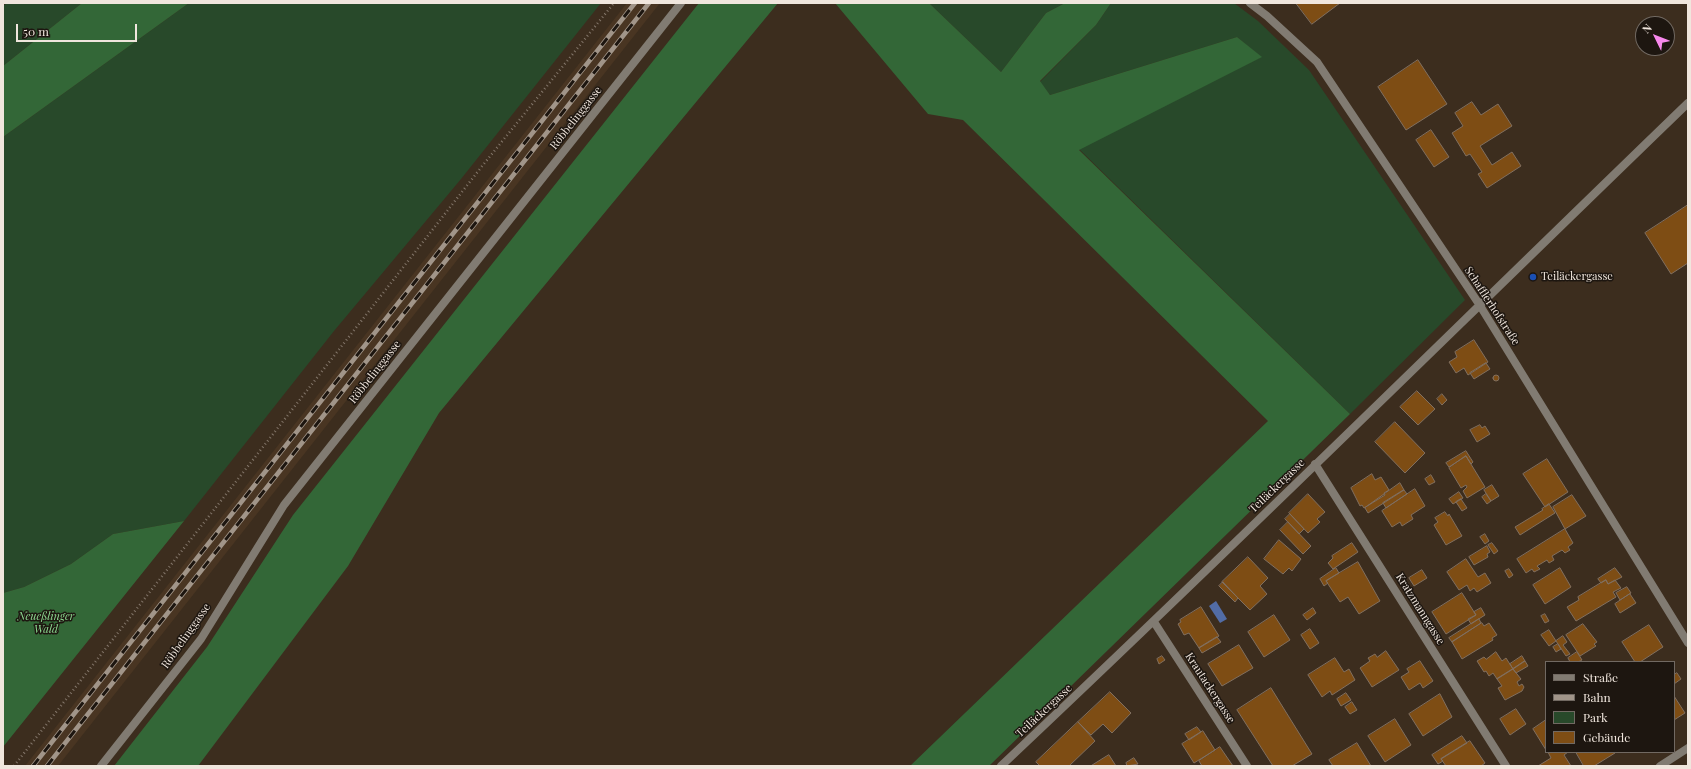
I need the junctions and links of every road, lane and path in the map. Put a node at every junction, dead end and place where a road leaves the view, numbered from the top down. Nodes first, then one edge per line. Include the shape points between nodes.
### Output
1 (614, 3) edge
2 (681, 3) edge
3 (1250, 3) edge
4 (1688, 103) edge
5 (1479, 304) junction
6 (1315, 464) junction
7 (1154, 622) junction
8 (1688, 643) edge
9 (1688, 748) edge
10 (14, 766) edge
11 (101, 766) edge
12 (1001, 766) edge
13 (1247, 766) edge
14 (1506, 766) edge
15 (1660, 766) edge

1 - 10 path via 478,171
2 - 11 street, Röbbelinggasse via 284,506 201,639
3 - 5 street, Schafflerhofstraße via 1317,62
4 - 5 street, Teiläckergasse
5 - 6 street, Teiläckergasse
5 - 8 street, Schafflerhofstraße
6 - 7 street, Teiläckergasse
6 - 14 street, Kratzmanngasse
7 - 12 street, Teiläckergasse
7 - 13 street, Krautackergasse
9 - 15 street

